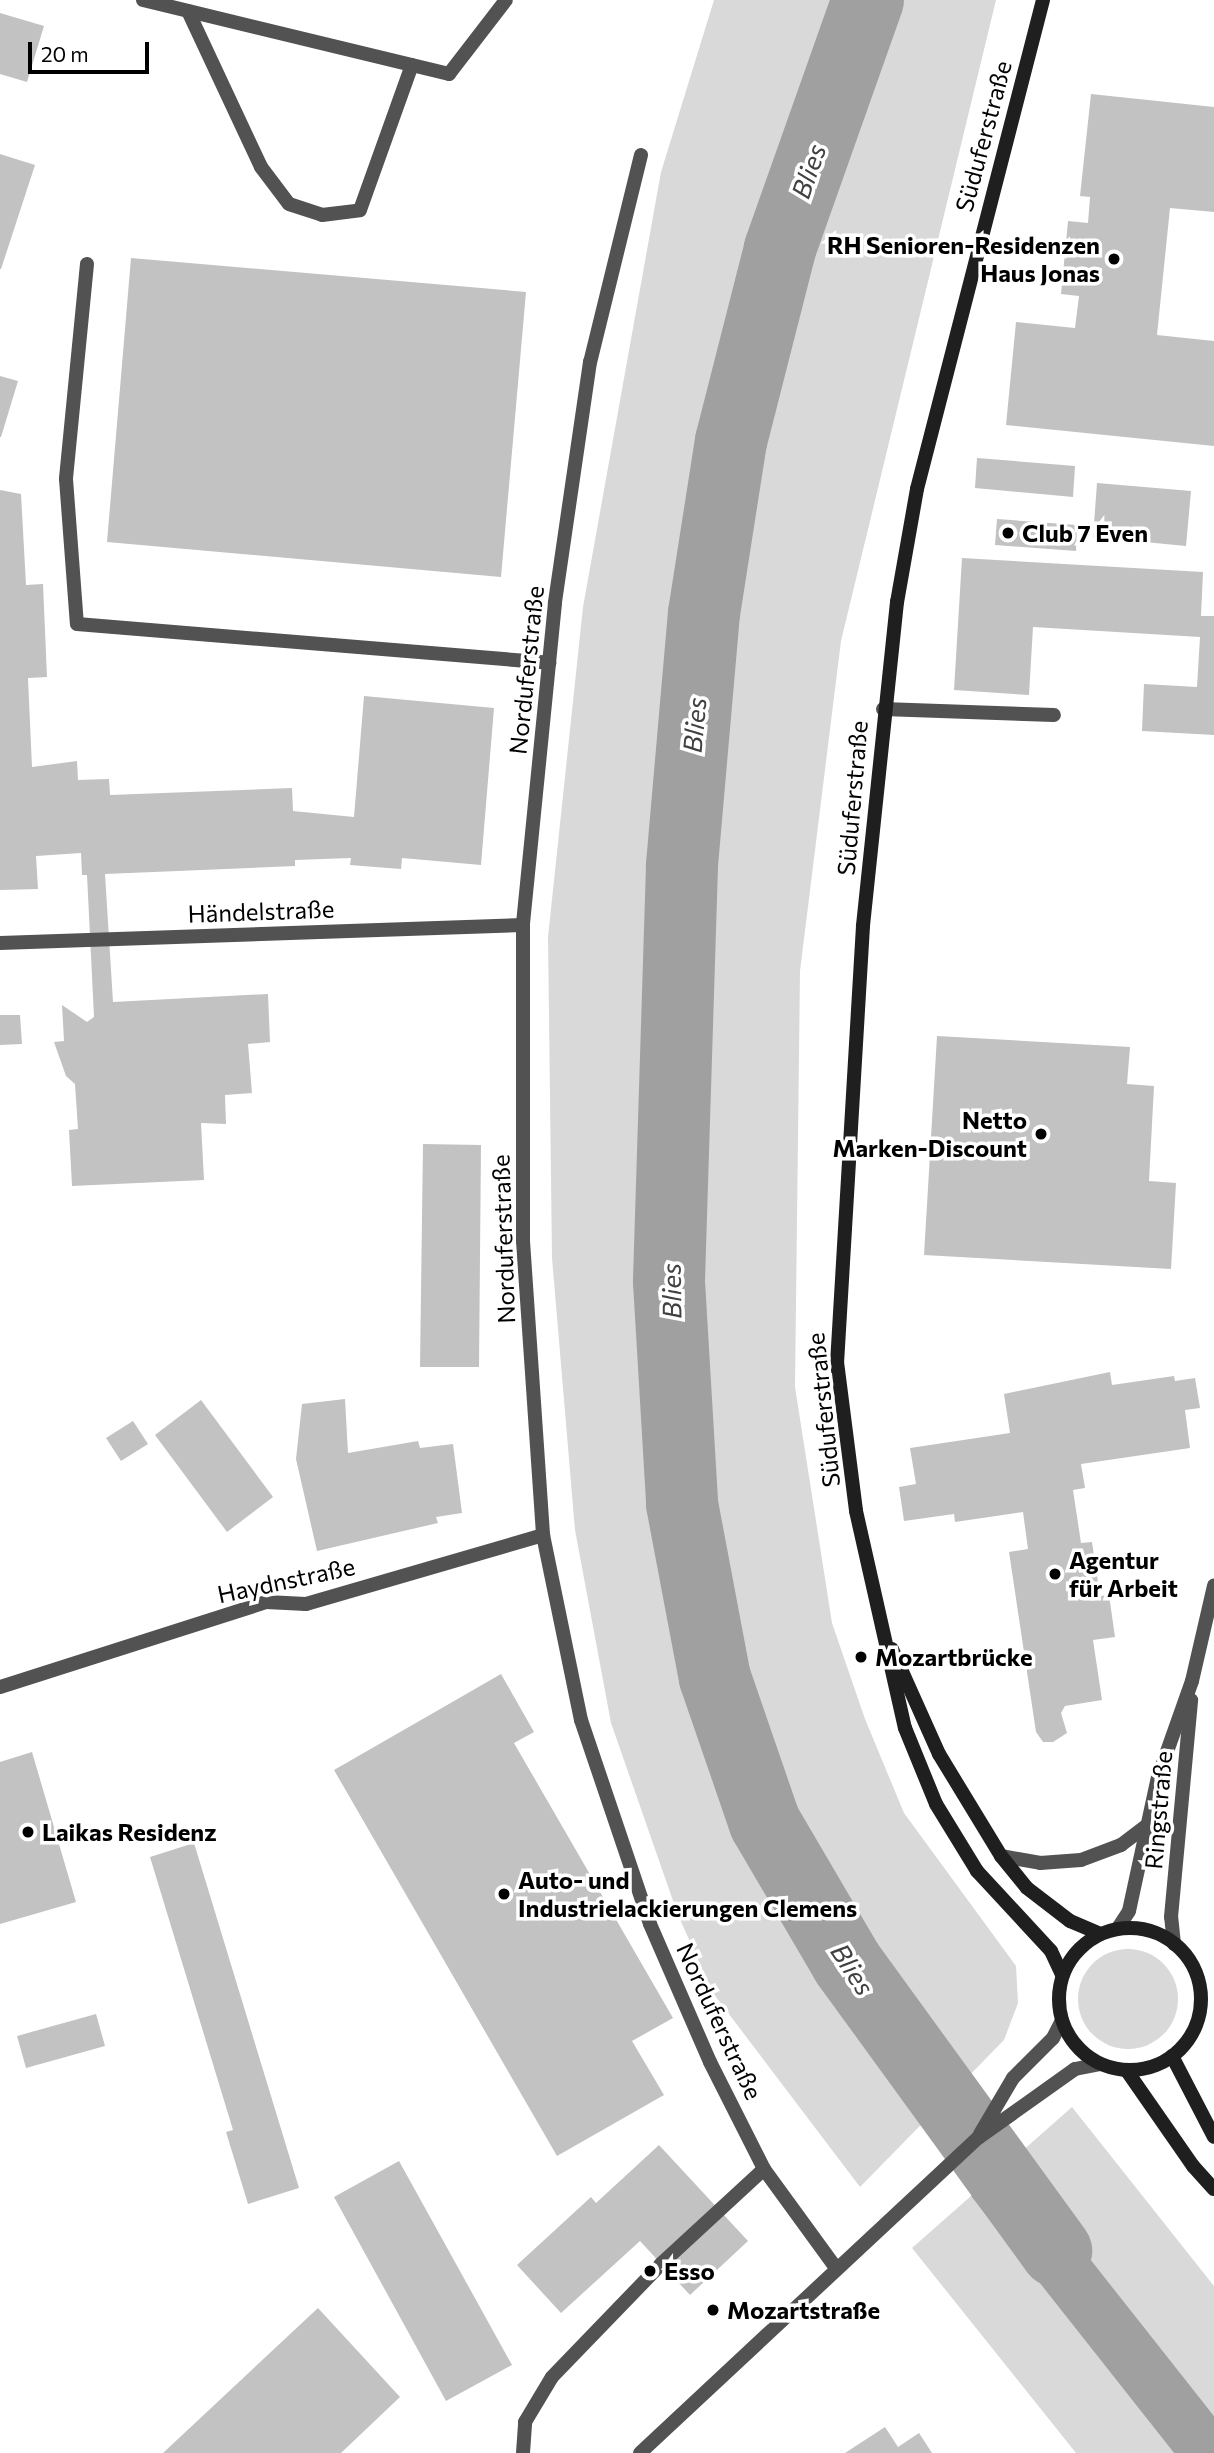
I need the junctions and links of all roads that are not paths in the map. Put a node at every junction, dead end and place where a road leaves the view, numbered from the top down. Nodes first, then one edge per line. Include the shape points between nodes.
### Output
1 (143, 0) edge
2 (506, 0) edge
3 (1043, 0) edge
4 (188, 11) junction
5 (412, 65) junction
6 (641, 155) dead end
7 (87, 264) dead end
8 (549, 663) junction
9 (883, 709) junction
10 (1054, 715) dead end
11 (523, 925) junction
12 (0, 943) edge
13 (543, 1535) junction
14 (1214, 1586) edge
15 (878, 1615) junction
16 (1192, 1681) junction
17 (0, 1687) edge
18 (1145, 1827) junction
19 (1001, 1856) junction
20 (1118, 1928) junction
21 (1100, 1934) junction
22 (1174, 1944) junction
23 (1062, 1975) junction
24 (1062, 2020) junction
25 (1172, 2056) junction
26 (1100, 2064) junction
27 (1127, 2071) junction
28 (1214, 2137) edge
29 (978, 2138) junction
30 (764, 2169) junction
31 (1214, 2189) edge
32 (836, 2267) junction
33 (523, 2453) edge
34 (640, 2453) edge

1 - 4 street
2 - 5 street via 449,74
3 - 9 main road, Süduferstraße via 917,489
4 - 5 street
4 - 5 street via 261,167 289,204 322,215 359,210
6 - 8 street, Norduferstraße via 590,362
7 - 8 street via 66,479 78,624
8 - 11 street, Norduferstraße
9 - 10 street
9 - 15 main road, Süduferstraße via 837,1306 837,1362 856,1511
11 - 12 street, Händelstraße
11 - 13 street, Norduferstraße via 523,1241
13 - 17 street, Haydnstraße via 306,1604 265,1602
13 - 30 street, Norduferstraße via 581,1720 650,1924 710,2062
14 - 16 street, Ringstraße
15 - 19 main road, Süduferstraße via 933,1743
15 - 23 main road, Süduferstraße via 905,1728 936,1804 976,1871 1051,1951
16 - 18 street, Ringstraße
16 - 22 street, Ringstraße via 1171,1917
18 - 19 street, Ringstraße via 1121,1845 1081,1860 1040,1863
18 - 20 street, Ringstraße via 1129,1911
19 - 21 main road, Süduferstraße via 1027,1888 1070,1921
20 - 21 main road
20 - 22 main road via 1157,1933
21 - 23 main road via 1083,1944
22 - 25 main road via 1189,1959 1201,2001 1192,2032
23 - 24 main road
24 - 26 main road via 1070,2038
24 - 29 street via 1053,2038 1013,2078
25 - 27 main road via 1151,2067
25 - 28 main road
26 - 27 main road
26 - 29 street via 1075,2070
27 - 31 main road
29 - 32 street
30 - 32 street, Norduferstraße
30 - 33 street via 661,2264 552,2377 525,2422
32 - 34 street

